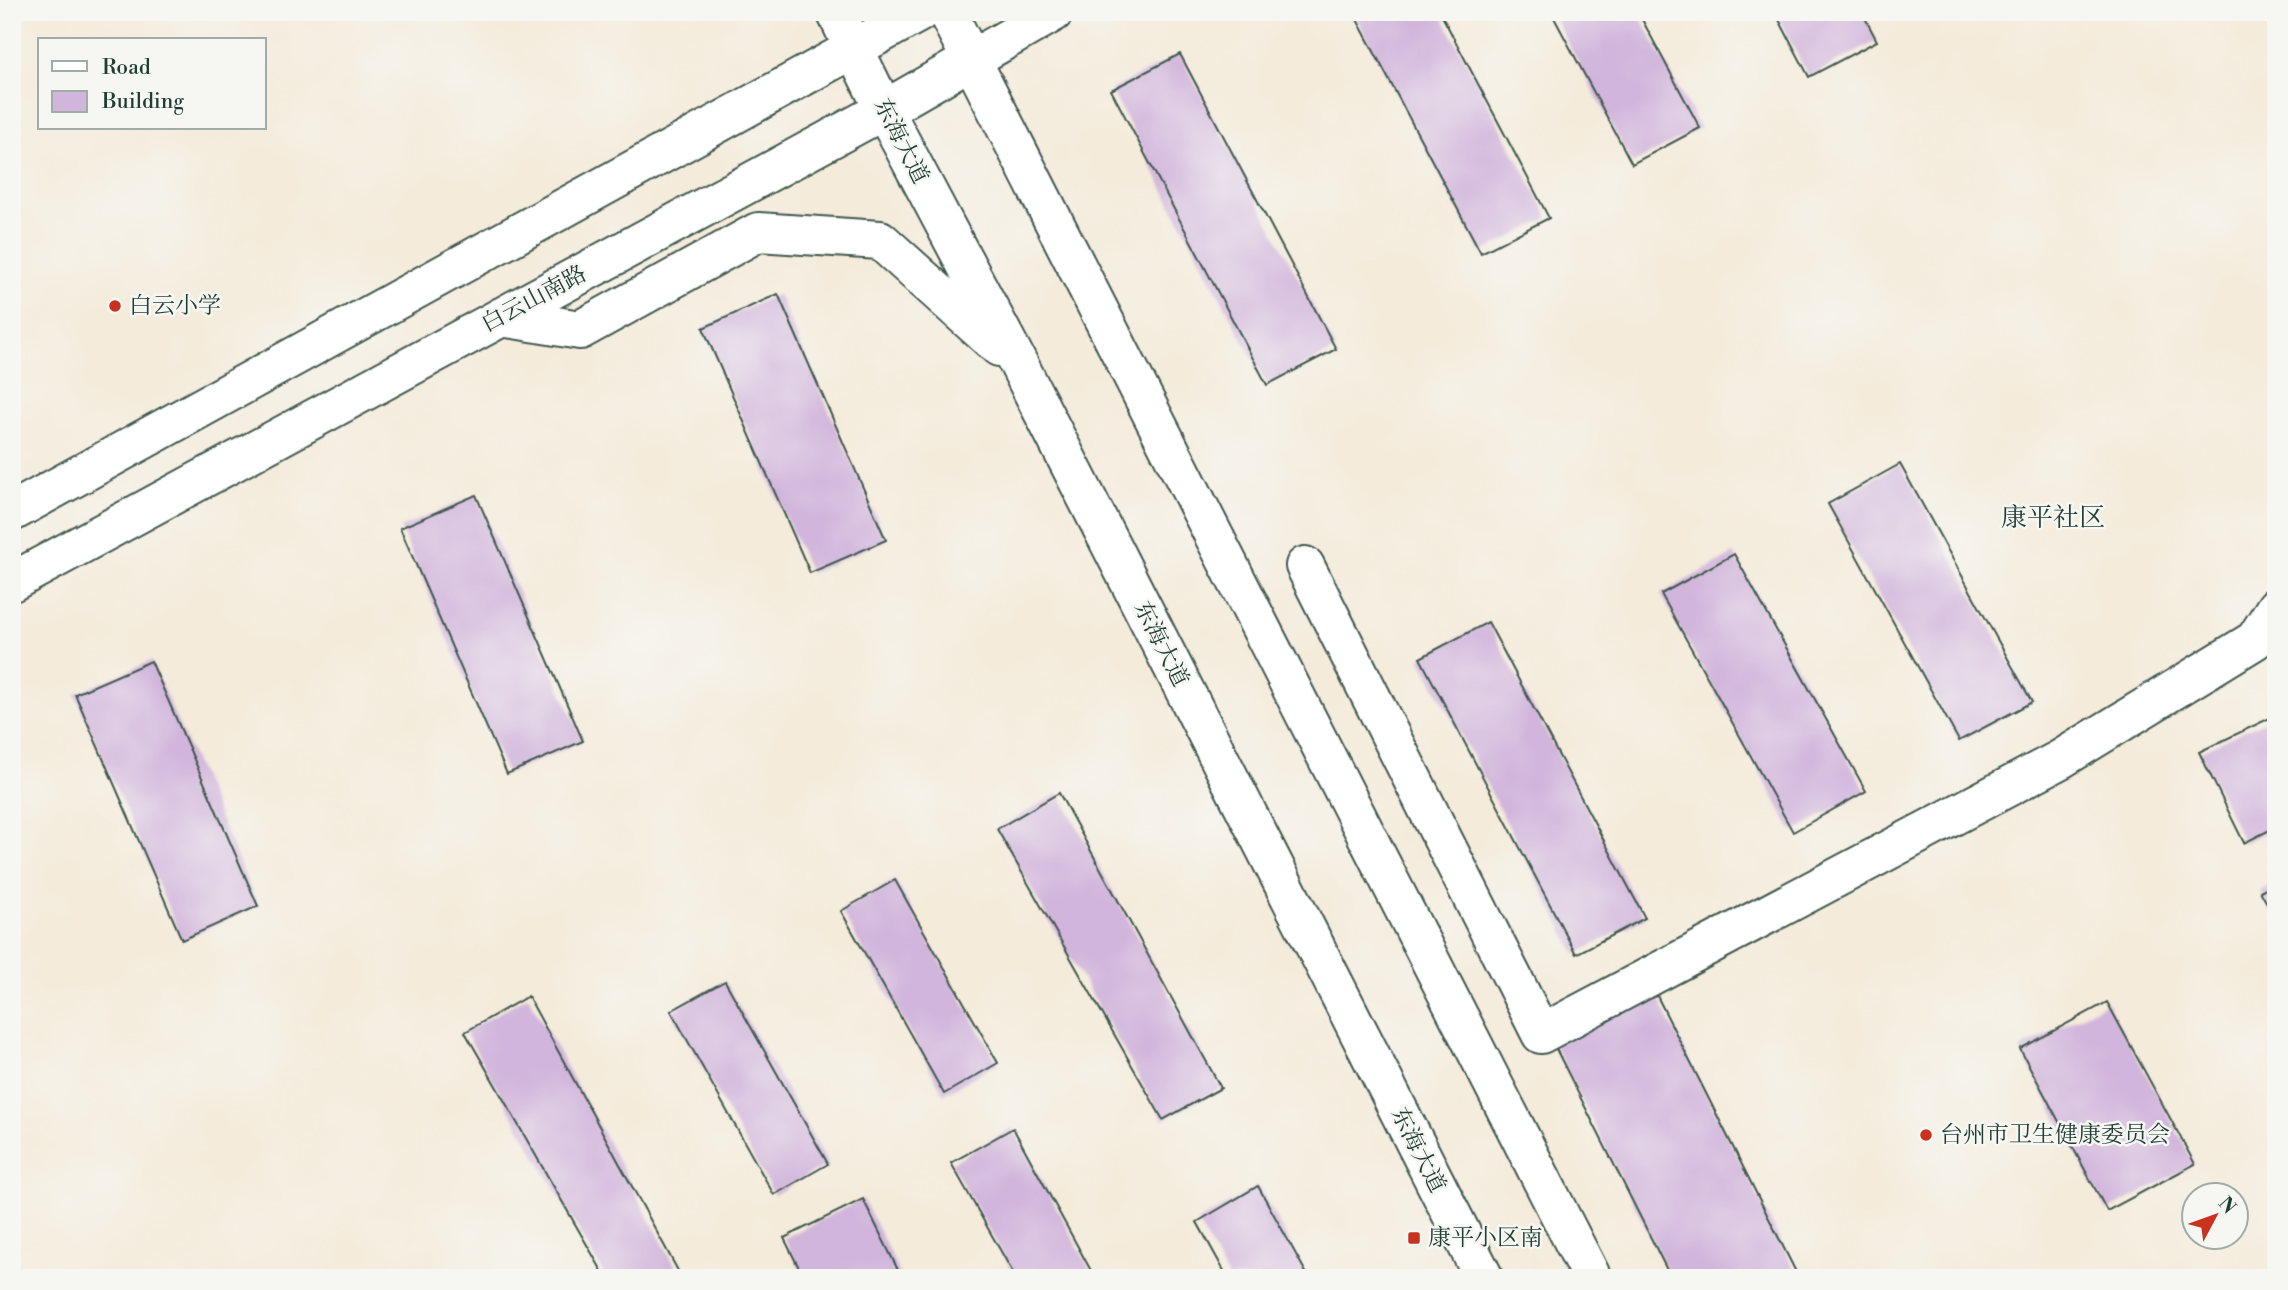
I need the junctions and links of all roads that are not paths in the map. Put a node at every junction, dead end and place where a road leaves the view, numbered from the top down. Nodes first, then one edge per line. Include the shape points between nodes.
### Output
1 (836, 12) edge
2 (920, 12) edge
3 (947, 12) edge
4 (1054, 12) edge
5 (855, 49) junction
6 (971, 59) junction
7 (884, 110) junction
8 (501, 317) junction
9 (1018, 363) junction
10 (12, 512) edge
11 (1305, 566) dead end
12 (12, 582) edge
13 (2276, 607) edge
14 (1484, 1278) edge
15 (1592, 1278) edge

1 - 5 main road, 东海大道
2 - 5 main road
3 - 6 main road
4 - 6 main road, 白云山南路
5 - 7 main road, 东海大道
5 - 10 main road
6 - 7 main road, 白云山南路
6 - 15 main road
7 - 8 main road, 白云山南路
7 - 9 main road, 东海大道
8 - 9 main road via 580,330 758,232 880,240
8 - 12 main road, 白云山南路
9 - 14 main road, 东海大道
11 - 13 main road via 1541,1034 2060,760 2255,640

